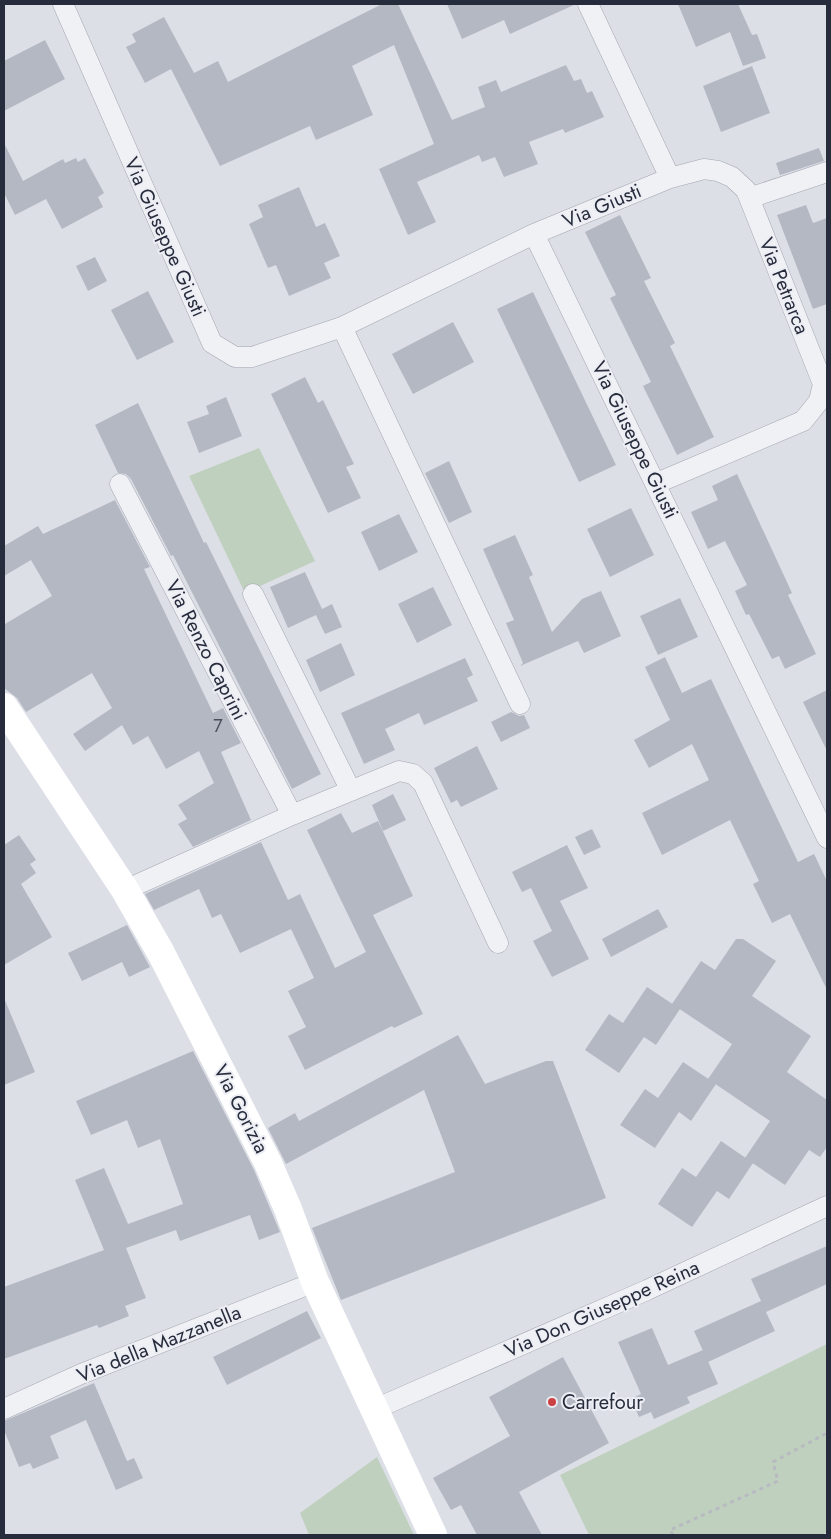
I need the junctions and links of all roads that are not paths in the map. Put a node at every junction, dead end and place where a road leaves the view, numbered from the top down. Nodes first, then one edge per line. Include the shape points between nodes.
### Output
1 (63, 4) edge
2 (588, 4) edge
3 (827, 172) edge
4 (670, 178) junction
5 (749, 198) junction
6 (534, 234) junction
7 (342, 327) junction
8 (657, 483) junction
9 (120, 484) dead end
10 (254, 594) dead end
11 (520, 704) dead end
12 (4, 707) edge
13 (351, 791) junction
14 (292, 815) junction
15 (827, 838) edge
16 (124, 890) junction
17 (498, 943) dead end
18 (827, 1206) edge
19 (315, 1282) junction
20 (4, 1409) edge
21 (375, 1409) junction
22 (434, 1535) edge

1 - 7 street, Via Giuseppe Giusti via 212,343 235,357 252,357
2 - 4 street
3 - 5 street
4 - 5 street, Via Petrarca via 704,169 718,171 732,177 746,190
4 - 6 street, Via Giusti
5 - 8 street, Via Petrarca via 823,384 819,401 803,421
6 - 7 street, Via Giuseppe Giusti
6 - 8 street, Via Giuseppe Giusti
7 - 11 street
8 - 15 street, Via Giuseppe Giusti
9 - 14 street, Via Renzo Caprini
10 - 13 street
12 - 16 street, Via Gorizia
13 - 14 street
13 - 17 street via 399,771 413,774 424,783
14 - 16 street
16 - 19 street, Via Gorizia via 161,953 250,1126 288,1209
18 - 21 street, Via Don Giuseppe Reina via 647,1290
19 - 20 street, Via della Mazzanella via 81,1374
19 - 21 street, Via Gorizia
21 - 22 street, Via Gorizia

